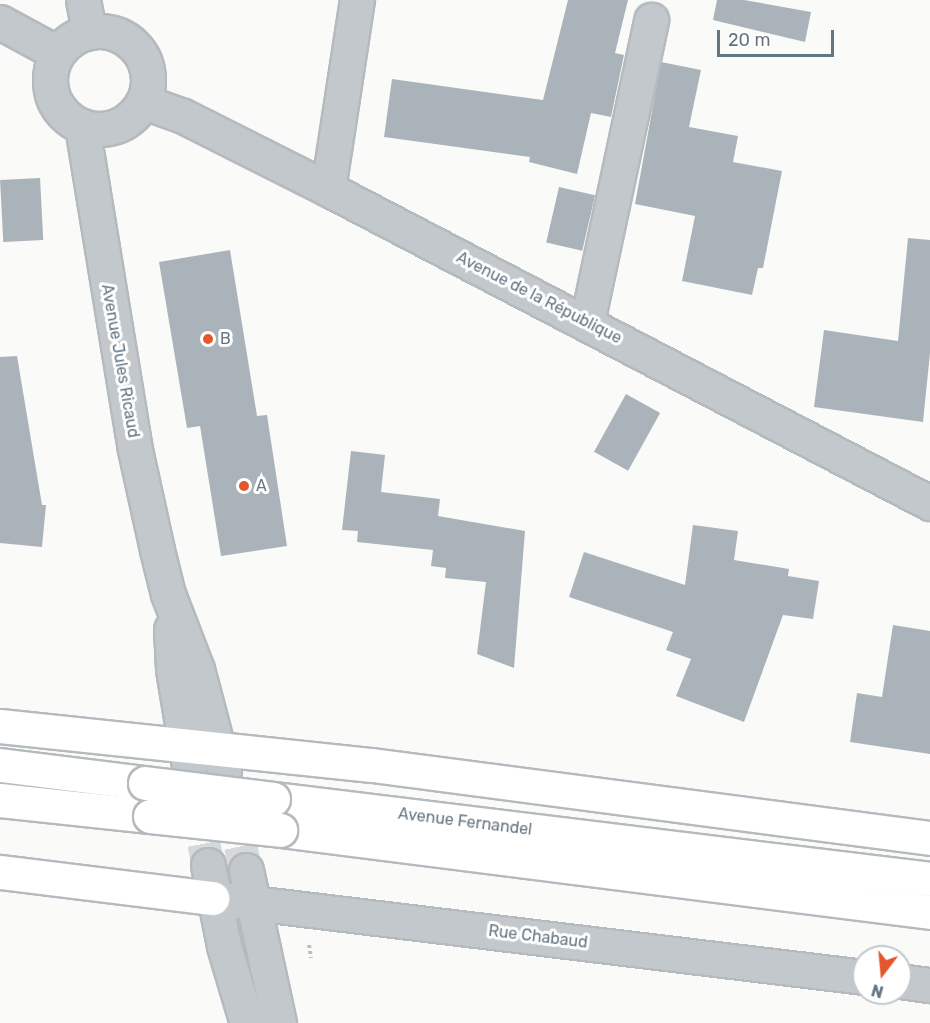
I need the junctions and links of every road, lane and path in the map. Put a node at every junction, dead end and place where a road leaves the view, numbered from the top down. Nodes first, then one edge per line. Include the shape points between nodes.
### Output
1 (357, 0) edge
2 (86, 16) edge
3 (651, 20) dead end
4 (0, 22) edge
5 (57, 53) junction
6 (144, 102) junction
7 (82, 126) junction
8 (328, 189) junction
9 (587, 322) junction
10 (930, 497) edge
11 (168, 594) junction
12 (0, 726) edge
13 (188, 757) junction
14 (222, 760) junction
15 (0, 765) edge
16 (0, 800) edge
17 (930, 838) edge
18 (208, 865) tunnel mouth
19 (246, 870) tunnel mouth
20 (0, 872) edge
21 (930, 879) edge
22 (212, 898) junction
23 (254, 903) junction
24 (930, 912) edge
25 (852, 976) edge
26 (912, 983) edge
27 (930, 985) edge
28 (247, 1023) edge
29 (279, 1023) edge

1 - 8 street
2 - 5 street
2 - 6 street via 107,31 125,37 139,50 148,66 149,85
3 - 9 street
4 - 5 street
5 - 7 street via 50,87 56,104
6 - 7 street via 133,117 118,126
6 - 8 street, Avenue de la République via 183,116
7 - 11 street, Avenue Jules Ricaud via 134,445
8 - 9 street, Avenue de la République
9 - 10 street, Avenue de la République
11 - 13 street, Avenue Jules Ricaud via 173,669
11 - 14 street, Avenue Jules Ricaud via 197,669
12 - 13 main road
13 - 14 main road
14 - 17 main road via 372,765
15 - 21 main road, Avenue Fernandel, bridge
16 - 24 main road, Avenue Fernandel, bridge
18 - 22 street
19 - 23 street
20 - 22 main road
22 - 23 street, Rue Chabaud
22 - 28 street
23 - 25 street, Rue Chabaud
23 - 29 street
26 - 27 street

